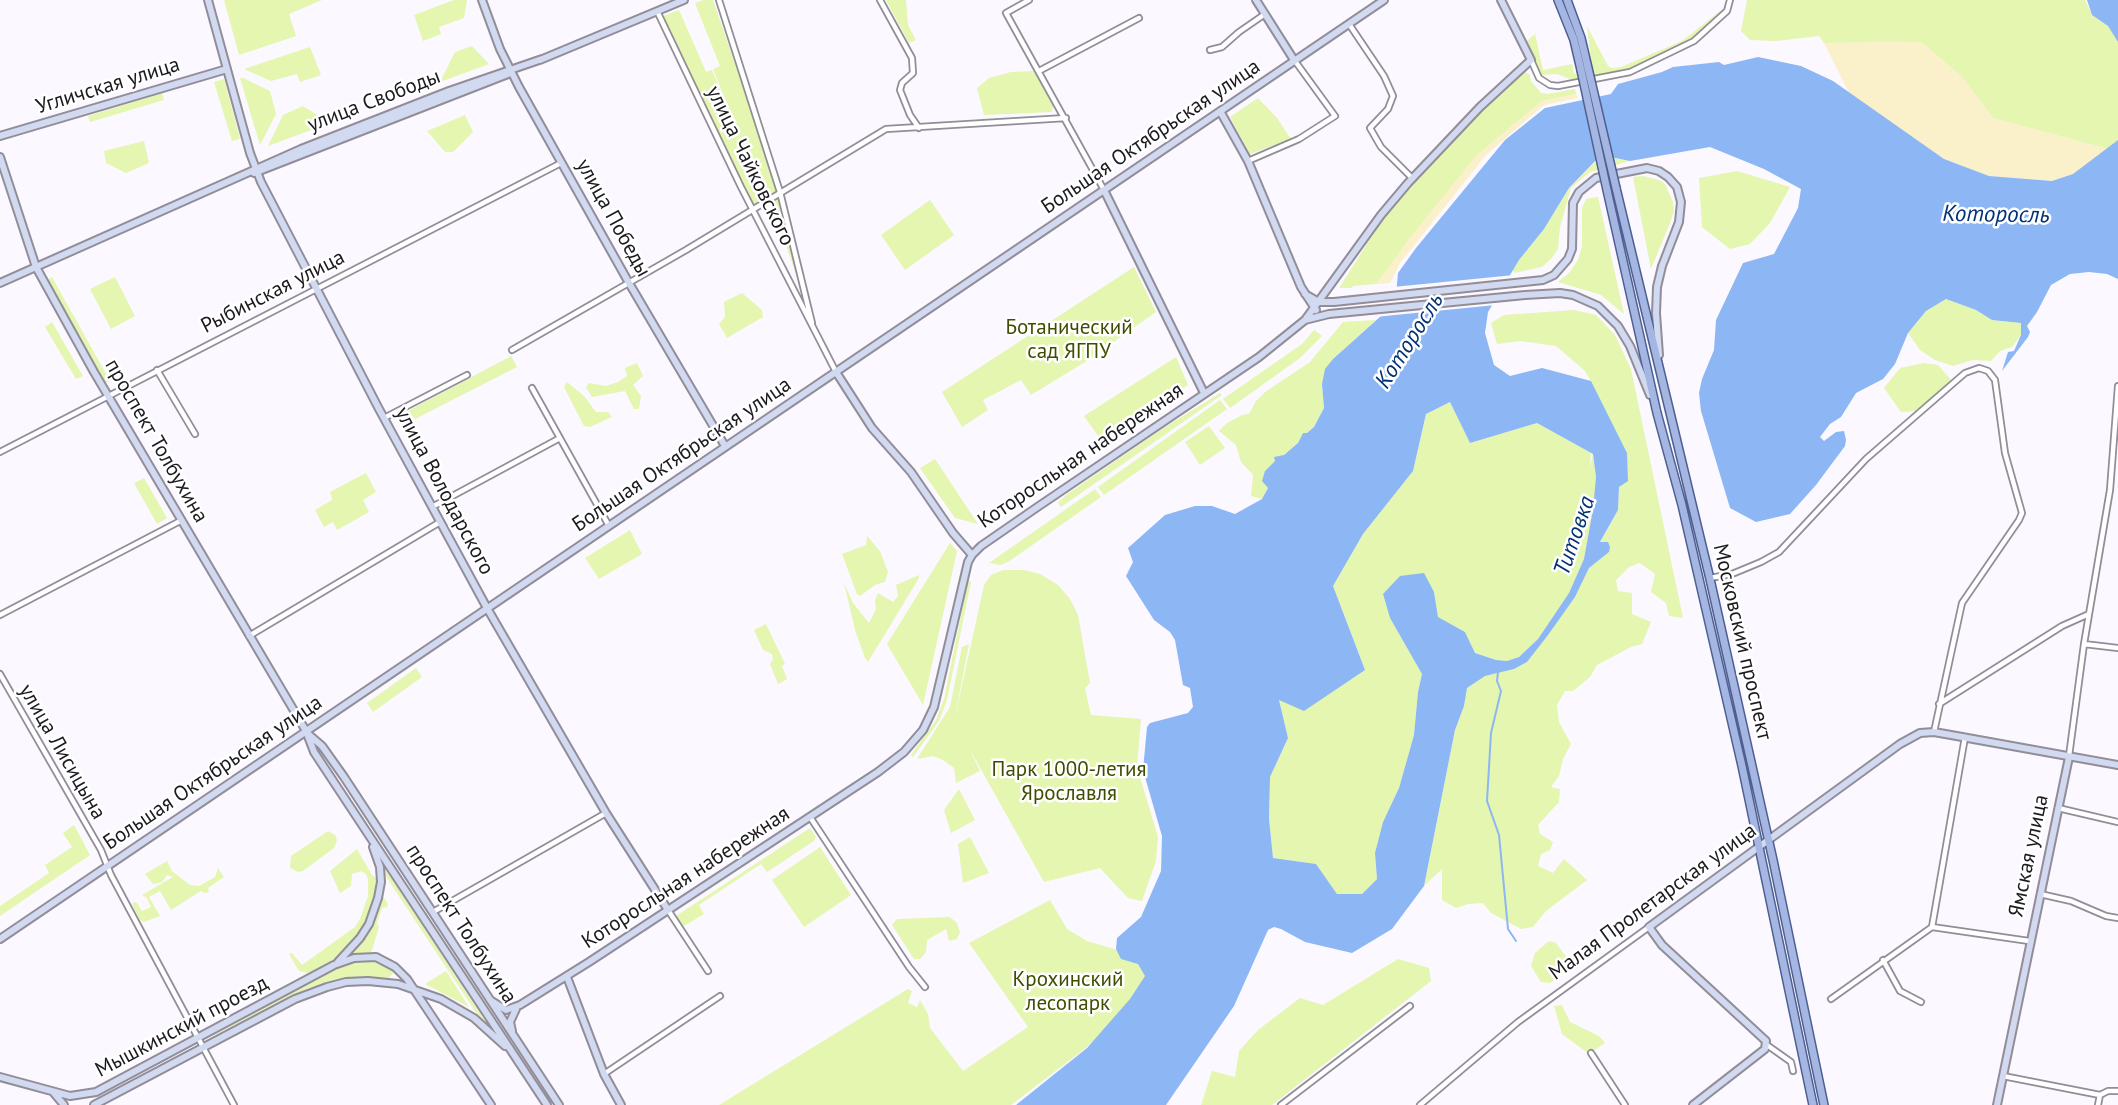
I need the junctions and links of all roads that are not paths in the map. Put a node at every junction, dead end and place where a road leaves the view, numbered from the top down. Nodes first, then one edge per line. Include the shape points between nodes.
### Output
1 (208, 0) edge
2 (482, 0) edge
3 (684, 0) edge
4 (719, 0) edge
5 (880, 0) edge
6 (1029, 0) edge
7 (1256, 0) edge
8 (1384, 0) edge
9 (1501, 0) edge
10 (1558, 0) edge
11 (1567, 0) edge
12 (1730, 0) edge
13 (657, 11) junction
14 (1265, 14) junction
15 (1139, 18) dead end
16 (1349, 24) junction
17 (1210, 50) dead end
18 (1294, 60) junction
19 (1531, 60) junction
20 (226, 69) junction
21 (1585, 69) junction
22 (510, 71) junction
23 (1039, 71) junction
24 (1220, 111) junction
25 (1066, 118) junction
26 (919, 128) junction
27 (0, 136) edge
28 (0, 157) edge
29 (1248, 160) junction
30 (562, 162) junction
31 (256, 170) junction
32 (1412, 178) junction
33 (1104, 190) junction
34 (780, 191) junction
35 (753, 211) junction
36 (36, 267) junction
37 (0, 283) edge
38 (629, 283) junction
39 (316, 287) junction
40 (1305, 294) junction
41 (1319, 302) junction
42 (1314, 308) junction
43 (1325, 315) junction
44 (1305, 320) junction
45 (815, 334) junction
46 (512, 350) dead end
47 (157, 370) junction
48 (1661, 370) junction
49 (836, 372) junction
50 (467, 375) dead end
51 (2118, 386) edge
52 (533, 388) dead end
53 (1204, 393) junction
54 (108, 396) junction
55 (1657, 413) junction
56 (384, 418) junction
57 (195, 434) dead end
58 (560, 438) junction
59 (725, 446) junction
60 (0, 452) edge
61 (432, 507) junction
62 (182, 520) junction
63 (440, 522) junction
64 (609, 526) junction
65 (972, 555) junction
66 (1710, 579) junction
67 (487, 608) junction
68 (2090, 613) junction
69 (0, 615) edge
70 (249, 636) junction
71 (2084, 645) junction
72 (2118, 648) edge
73 (0, 674) edge
74 (1940, 704) junction
75 (306, 732) junction
76 (1934, 732) junction
77 (1965, 737) junction
78 (2068, 757) junction
79 (2118, 765) edge
80 (2057, 808) junction
81 (606, 813) junction
82 (810, 817) junction
83 (2118, 822) edge
84 (368, 835) junction
85 (1769, 840) junction
86 (1759, 847) junction
87 (107, 866) junction
88 (2039, 894) junction
89 (668, 910) junction
90 (433, 912) junction
91 (2118, 918) edge
92 (1649, 927) junction
93 (1932, 927) junction
94 (0, 939) edge
95 (2029, 941) junction
96 (1884, 960) junction
97 (334, 965) junction
98 (395, 967) junction
99 (708, 971) dead end
100 (567, 977) junction
101 (388, 983) junction
102 (925, 986) dead end
103 (413, 988) junction
104 (720, 996) dead end
105 (441, 999) junction
106 (1830, 999) dead end
107 (490, 1000) junction
108 (1921, 1002) dead end
109 (520, 1005) junction
110 (1410, 1006) dead end
111 (429, 1012) junction
112 (514, 1037) junction
113 (200, 1039) junction
114 (1767, 1045) junction
115 (205, 1047) junction
116 (1591, 1053) dead end
117 (517, 1058) junction
118 (1793, 1071) dead end
119 (604, 1074) junction
120 (2003, 1076) junction
121 (0, 1077) edge
122 (2118, 1091) edge
123 (51, 1092) junction
124 (2100, 1096) junction
125 (64, 1105) edge
126 (94, 1105) edge
127 (234, 1105) edge
128 (491, 1105) edge
129 (547, 1105) edge
130 (559, 1105) edge
131 (621, 1105) edge
132 (1281, 1105) edge
133 (1420, 1105) edge
134 (1625, 1105) edge
135 (1693, 1105) edge
136 (1813, 1105) edge
137 (1824, 1105) edge
138 (1997, 1105) edge
139 (2098, 1105) edge

1 - 20 main road, улица Володарского
2 - 22 main road, улица Победы
3 - 13 main road, улица Свободы
4 - 34 street, улица Чайковского
5 - 26 street via 912,58 912,73 900,90
6 - 23 street via 1006,13
7 - 14 main road
8 - 16 main road, Большая Октябрьская улица
9 - 19 main road
10 - 21 main road
11 - 21 main road via 1581,38
12 - 19 street via 1727,11 1694,41 1630,72 1558,86 1539,78
13 - 22 main road, улица Свободы
13 - 35 street, улица Чайковского
14 - 17 street via 1222,47
14 - 18 main road
15 - 23 street
16 - 18 main road, Большая Октябрьская улица
16 - 32 street via 1393,96 1388,109 1370,128 1381,147
18 - 24 main road, Большая Октябрьская улица
18 - 29 street via 1335,116
19 - 32 main road, Которосльная набережная
20 - 27 main road, Угличская улица
20 - 31 main road, улица Володарского
21 - 48 main road, Московский проспект, bridge
21 - 55 main road, Московский проспект, bridge
22 - 30 main road, улица Победы
22 - 31 main road, улица Свободы
23 - 25 street
24 - 29 main road
24 - 33 main road, Большая Октябрьская улица
25 - 26 street
25 - 33 street
26 - 34 street via 886,129
28 - 36 main road, проспект Толбухина
29 - 40 main road
30 - 38 main road, улица Победы
30 - 39 street, Рыбинская улица
31 - 36 main road, улица Свободы
31 - 39 main road, улица Володарского
32 - 41 main road, Которосльная набережная
33 - 49 main road, Большая Октябрьская улица
33 - 53 main road
34 - 35 street
34 - 45 street, улица Чайковского
35 - 38 street
35 - 45 street, улица Чайковского
36 - 37 main road, улица Свободы
36 - 54 main road, проспект Толбухина
38 - 46 street
38 - 59 main road, улица Победы
39 - 47 street, Рыбинская улица
39 - 56 main road, улица Володарского
40 - 41 main road
40 - 42 main road
41 - 42 main road, Которосльная набережная
41 - 48 main road via 1554,275 1572,250 1573,203 1588,183 1647,168 1668,177 1681,202 1679,222 1657,287
42 - 43 main road
42 - 44 main road, Которосльная набережная
43 - 44 main road
43 - 55 main road via 1545,293 1585,299 1618,326
44 - 53 main road, Которосльная набережная
45 - 49 street, улица Чайковского
47 - 54 street, Рыбинская улица
47 - 57 street
48 - 66 main road, Московский проспект
49 - 59 main road, Большая Октябрьская улица
49 - 65 main road, улица Чайковского via 872,428
50 - 56 street
51 - 68 street, Ямская улица via 2110,491
52 - 58 street
53 - 65 main road, Которосльная набережная
54 - 60 street, Рыбинская улица
54 - 62 main road, проспект Толбухина
55 - 86 main road, Московский проспект
56 - 61 main road, улица Володарского
58 - 61 street
58 - 64 street
59 - 64 main road, Большая Октябрьская улица
61 - 63 main road, улица Володарского
62 - 69 street
62 - 70 main road, проспект Толбухина
63 - 67 main road, улица Володарского
63 - 70 street
64 - 67 main road, Большая Октябрьская улица
65 - 82 main road, Которосльная набережная via 939,691 923,730 888,765
66 - 74 street via 1779,552 1866,459 1968,370 1988,371 1995,380 2005,453 2022,513 1962,603
66 - 85 main road, Московский проспект
67 - 75 main road, Большая Октябрьская улица
67 - 81 main road, улица Володарского
68 - 71 street, Ямская улица
68 - 74 street
70 - 75 main road, проспект Толбухина
71 - 72 street
71 - 78 street, Ямская улица
73 - 87 street, улица Лисицына
74 - 76 street
75 - 84 main road, проспект Толбухина
75 - 87 main road, Большая Октябрьская улица
75 - 90 main road, проспект Толбухина via 344,777
76 - 77 main road
76 - 85 main road, Малая Пролетарская улица via 1913,737
77 - 78 main road
77 - 93 street
78 - 79 main road
78 - 80 main road, Ямская улица
80 - 83 street
80 - 88 main road, Ямская улица
81 - 89 main road, улица Володарского
81 - 90 street
82 - 89 main road, Которосльная набережная
82 - 102 street
84 - 97 main road, Мышкинский проезд via 380,867 378,898 360,938
84 - 117 main road, проспект Толбухина
85 - 86 main road, Малая Пролетарская улица
85 - 137 main road, Московский проспект
86 - 92 main road, Малая Пролетарская улица
86 - 136 main road, Московский проспект
87 - 94 main road, Большая Октябрьская улица
87 - 113 street, улица Лисицына
88 - 91 street
88 - 95 main road, Ямская улица
89 - 99 street, улица Володарского
89 - 100 main road, Которосльная набережная
90 - 107 main road, проспект Толбухина
92 - 114 main road via 1662,945
92 - 133 street, Малая Пролетарская улица via 1518,1022
93 - 95 street
93 - 96 street
95 - 120 main road, Ямская улица
96 - 106 street
96 - 108 street via 1900,991
97 - 98 main road, Мышкинский проезд via 376,957
97 - 113 main road, Мышкинский проезд
98 - 101 main road via 395,977
98 - 103 main road, Мышкинский проезд
100 - 109 main road, Которосльная набережная
100 - 119 main road
101 - 103 main road, Мышкинский проезд
101 - 115 main road, Мышкинский проезд via 346,982 310,992
103 - 105 main road, Мышкинский проезд
103 - 111 main road
104 - 119 street
105 - 111 main road via 431,1003
105 - 117 main road, Мышкинский проезд via 474,1018
107 - 109 main road via 506,1010
107 - 112 main road, проспект Толбухина
109 - 112 main road via 510,1021
110 - 132 street
111 - 128 main road
112 - 130 main road, проспект Толбухина
113 - 115 street, улица Лисицына
113 - 123 main road, Мышкинский проезд via 96,1092 70,1096
114 - 118 street via 1791,1062
114 - 135 main road
115 - 126 main road, Мышкинский проезд
115 - 127 street, улица Лисицына
116 - 134 street
117 - 129 main road, проспект Толбухина
119 - 131 main road
120 - 124 street
120 - 138 main road, Ямская улица
121 - 123 main road, Мышкинский проезд
122 - 124 street
123 - 125 main road
124 - 139 street

